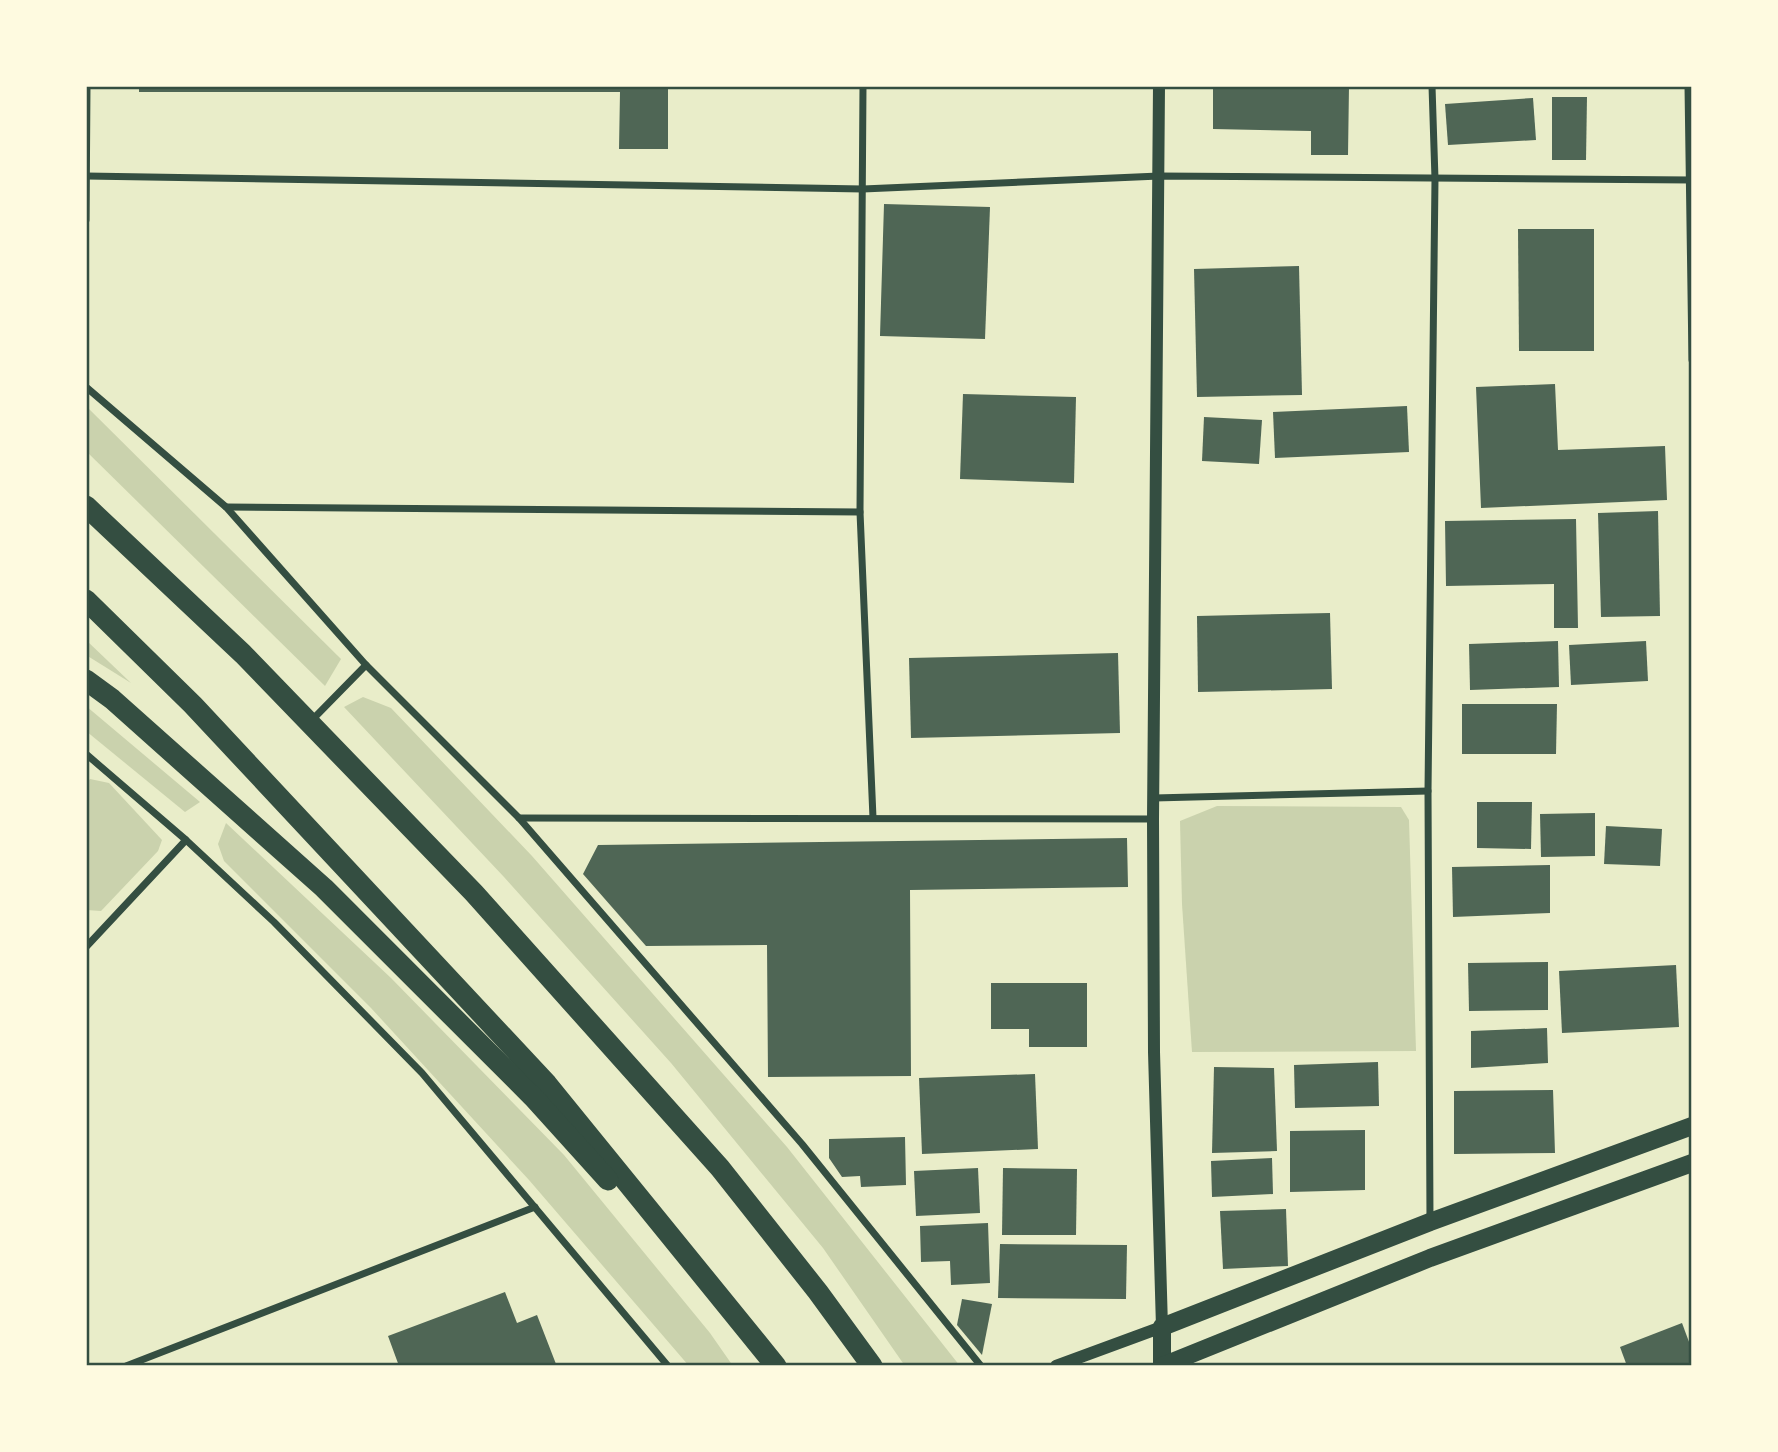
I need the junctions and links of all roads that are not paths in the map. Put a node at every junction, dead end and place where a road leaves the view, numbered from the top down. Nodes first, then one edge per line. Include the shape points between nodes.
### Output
1 (87, 86) edge
2 (863, 86) edge
3 (1159, 86) edge
4 (1432, 86) edge
5 (1688, 86) edge
6 (86, 176) edge
7 (1159, 176) junction
8 (1435, 179) junction
9 (1691, 180) edge
10 (863, 189) junction
11 (86, 220) edge
12 (1692, 360) edge
13 (86, 387) edge
14 (86, 506) edge
15 (226, 506) junction
16 (860, 512) junction
17 (86, 600) edge
18 (366, 665) junction
19 (86, 680) edge
20 (315, 717) dead end
21 (86, 754) edge
22 (1428, 791) junction
23 (1154, 798) junction
24 (519, 818) junction
25 (873, 818) junction
26 (1153, 819) junction
27 (186, 840) junction
28 (86, 947) edge
29 (1692, 1126) edge
30 (1692, 1163) edge
31 (535, 1207) junction
32 (1430, 1222) junction
33 (1162, 1327) junction
34 (775, 1365) edge
35 (126, 1366) edge
36 (668, 1366) edge
37 (872, 1366) edge
38 (981, 1366) edge
39 (1056, 1366) edge
40 (1162, 1366) edge

1 - 6 street
2 - 10 street
3 - 7 street
4 - 8 street
5 - 9 street
6 - 10 street
6 - 11 street
7 - 8 street
7 - 10 street
7 - 23 street
8 - 9 street
8 - 22 street
9 - 12 street
10 - 16 street
13 - 15 street
14 - 37 highway via 243,654 474,893 720,1168
15 - 16 street
15 - 18 street
16 - 25 street
17 - 34 highway via 193,705 547,1084
18 - 20 street
18 - 24 street
19 - 34 highway via 333,897 533,1097
21 - 27 street
22 - 23 street
22 - 32 street
23 - 26 street
24 - 25 street
24 - 38 street via 803,1144
25 - 26 street
26 - 33 street
27 - 28 street
27 - 31 street via 422,1073
29 - 32 main road
30 - 40 main road via 1430,1258
31 - 35 street
31 - 36 street
32 - 33 main road
33 - 39 street
33 - 40 main road

